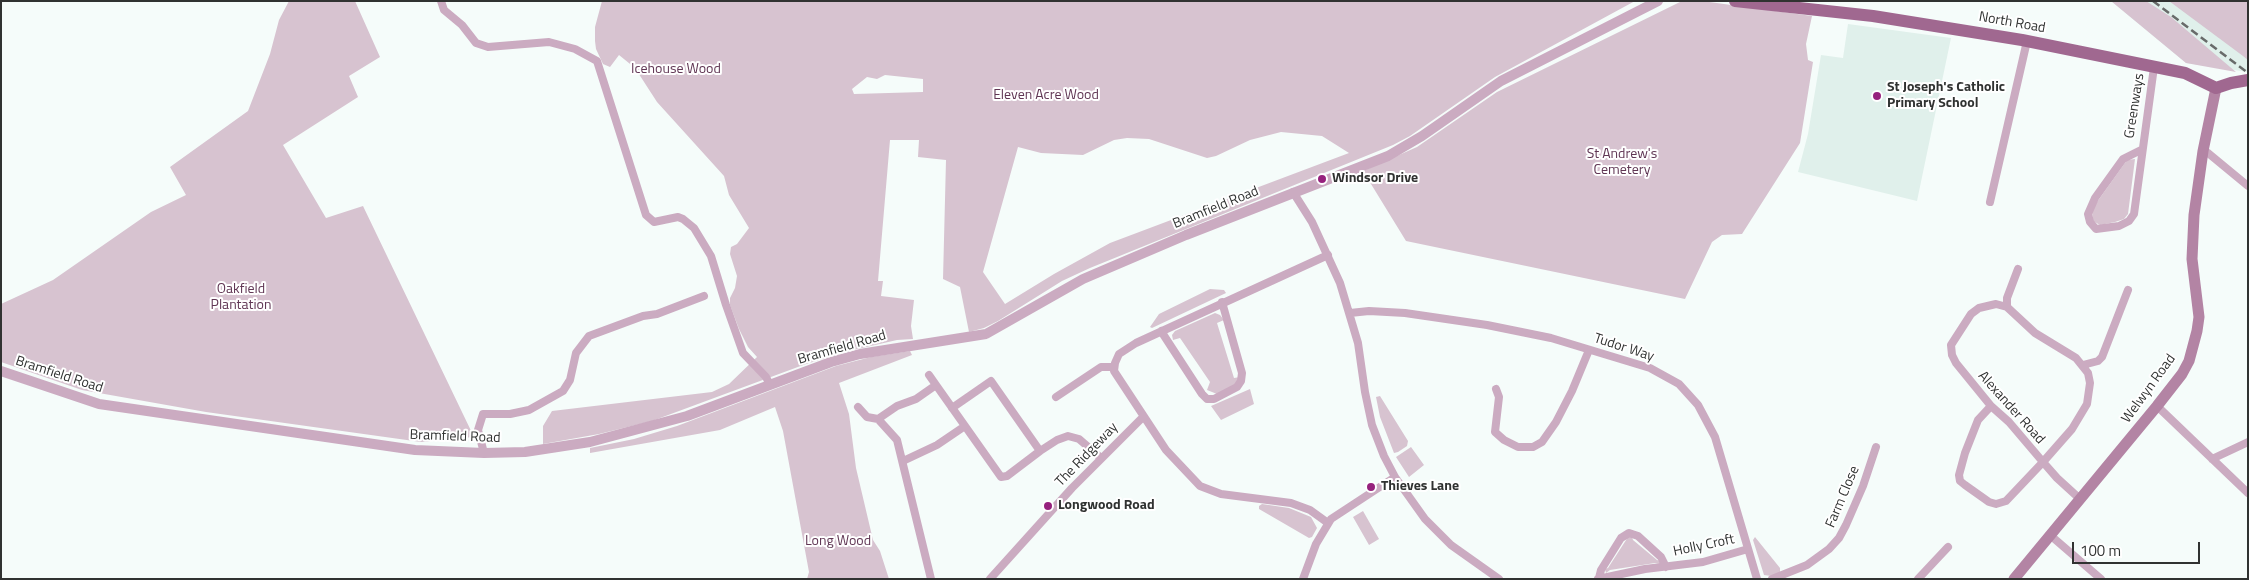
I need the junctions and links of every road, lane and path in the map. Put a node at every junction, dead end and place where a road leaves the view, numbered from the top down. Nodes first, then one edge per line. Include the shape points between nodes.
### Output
1 (441, 1) edge
2 (1658, 1) edge
3 (1735, 1) edge
4 (2027, 40) junction
5 (2154, 66) junction
6 (2248, 80) edge
7 (2216, 88) junction
8 (2141, 150) junction
9 (2203, 151) junction
10 (2248, 186) edge
11 (1293, 192) junction
12 (1990, 202) dead end
13 (1328, 255) junction
14 (2018, 269) dead end
15 (2128, 290) dead end
16 (704, 296) dead end
17 (1222, 302) junction
18 (2007, 307) junction
19 (1350, 313) junction
20 (1161, 331) junction
21 (1589, 350) junction
22 (2083, 365) junction
23 (1114, 367) junction
24 (1, 371) edge
25 (929, 375) dead end
26 (770, 385) junction
27 (936, 385) junction
28 (1496, 389) dead end
29 (1056, 398) dead end
30 (1992, 406) junction
31 (2158, 406) junction
32 (858, 407) dead end
33 (952, 408) junction
34 (1143, 417) junction
35 (878, 419) junction
36 (965, 426) junction
37 (2248, 442) edge
38 (1876, 447) dead end
39 (1040, 452) junction
40 (484, 453) junction
41 (1102, 458) junction
42 (2212, 459) junction
43 (903, 461) junction
44 (2043, 462) junction
45 (1396, 477) junction
46 (2248, 493) edge
47 (2080, 499) junction
48 (1328, 523) junction
49 (2050, 535) junction
50 (1948, 547) dead end
51 (1748, 549) junction
52 (1666, 567) junction
53 (992, 578) edge
54 (1598, 578) edge
55 (931, 579) edge
56 (1303, 579) edge
57 (1499, 579) edge
58 (1757, 579) edge
59 (1772, 579) edge
60 (1918, 579) edge
61 (2014, 579) edge
62 (2101, 579) edge

1 - 26 street via 444,10 476,42 488,47 548,42 575,49 597,61 646,214 654,222 678,217 694,228 713,260 743,353
2 - 11 street, Bramfield Road via 1502,82 1406,147
3 - 4 main road, North Road via 1873,16
4 - 5 main road, North Road
4 - 12 street
5 - 7 main road, North Road via 2184,73
5 - 8 street, Greenways
6 - 7 main road
7 - 9 main road, Welwyn Road
8 - 8 street, Greenways via 2134,214 2119,226 2096,229 2088,214 2095,198 2123,159
9 - 10 street
9 - 31 main road, Welwyn Road via 2192,244 2198,298 2197,331 2185,368
11 - 13 street
11 - 26 street, Bramfield Road via 1083,279 986,334 860,354
13 - 17 street
13 - 19 street
14 - 18 street via 2007,298
15 - 22 street via 2102,357
16 - 40 street via 589,336 576,353 570,380 563,391 529,410 484,414 478,430
17 - 20 street
17 - 20 street via 1242,373 1237,387 1214,399 1202,394
18 - 22 street via 2035,333
18 - 30 street, Alexander Road via 1996,304 1979,308 1964,323 1951,345 1956,363
19 - 21 street, Tudor Way via 1376,311 1461,321 1551,338
19 - 45 street via 1372,425
20 - 23 street via 1124,351 1116,358
21 - 28 street via 1556,422 1542,442 1533,447 1518,447 1495,432 1500,397
21 - 51 street, Tudor Way via 1663,374 1684,389 1698,405 1718,446
22 - 44 street via 2090,383 2088,404 2072,429
23 - 29 street via 1101,368
23 - 34 street via 1117,379
24 - 40 street, Bramfield Road via 99,404 415,450
25 - 27 street
26 - 40 street, Bramfield Road via 686,416 590,442 540,450
27 - 33 street
27 - 35 street
30 - 44 street, Alexander Road
30 - 44 street via 1980,417 1968,445 1960,469 1960,481 1989,502 2002,503
31 - 42 street
31 - 47 main road, Welwyn Road
32 - 35 street via 867,418
33 - 36 street
33 - 39 street via 991,381
34 - 41 street, The Ridgeway
34 - 48 street via 1166,450 1200,486 1221,494 1279,500 1303,507
35 - 43 street via 896,437
36 - 39 street via 1002,477
36 - 43 street via 937,445
37 - 42 street
38 - 59 street, Farm Close via 1864,486 1839,538 1807,565
39 - 41 street via 1068,436 1079,439
41 - 53 street, The Ridgeway
42 - 46 street
43 - 55 street
44 - 47 street, Alexander Road
45 - 48 street
45 - 57 street via 1425,519 1442,536
47 - 49 main road, Welwyn Road
48 - 56 street
49 - 61 main road, Welwyn Road
49 - 62 street
50 - 60 street
51 - 52 street, Holly Croft via 1719,559
51 - 58 street, Tudor Way
52 - 54 street, Holly Croft
52 - 54 street, Holly Croft via 1661,557 1638,536 1629,533 1621,538

